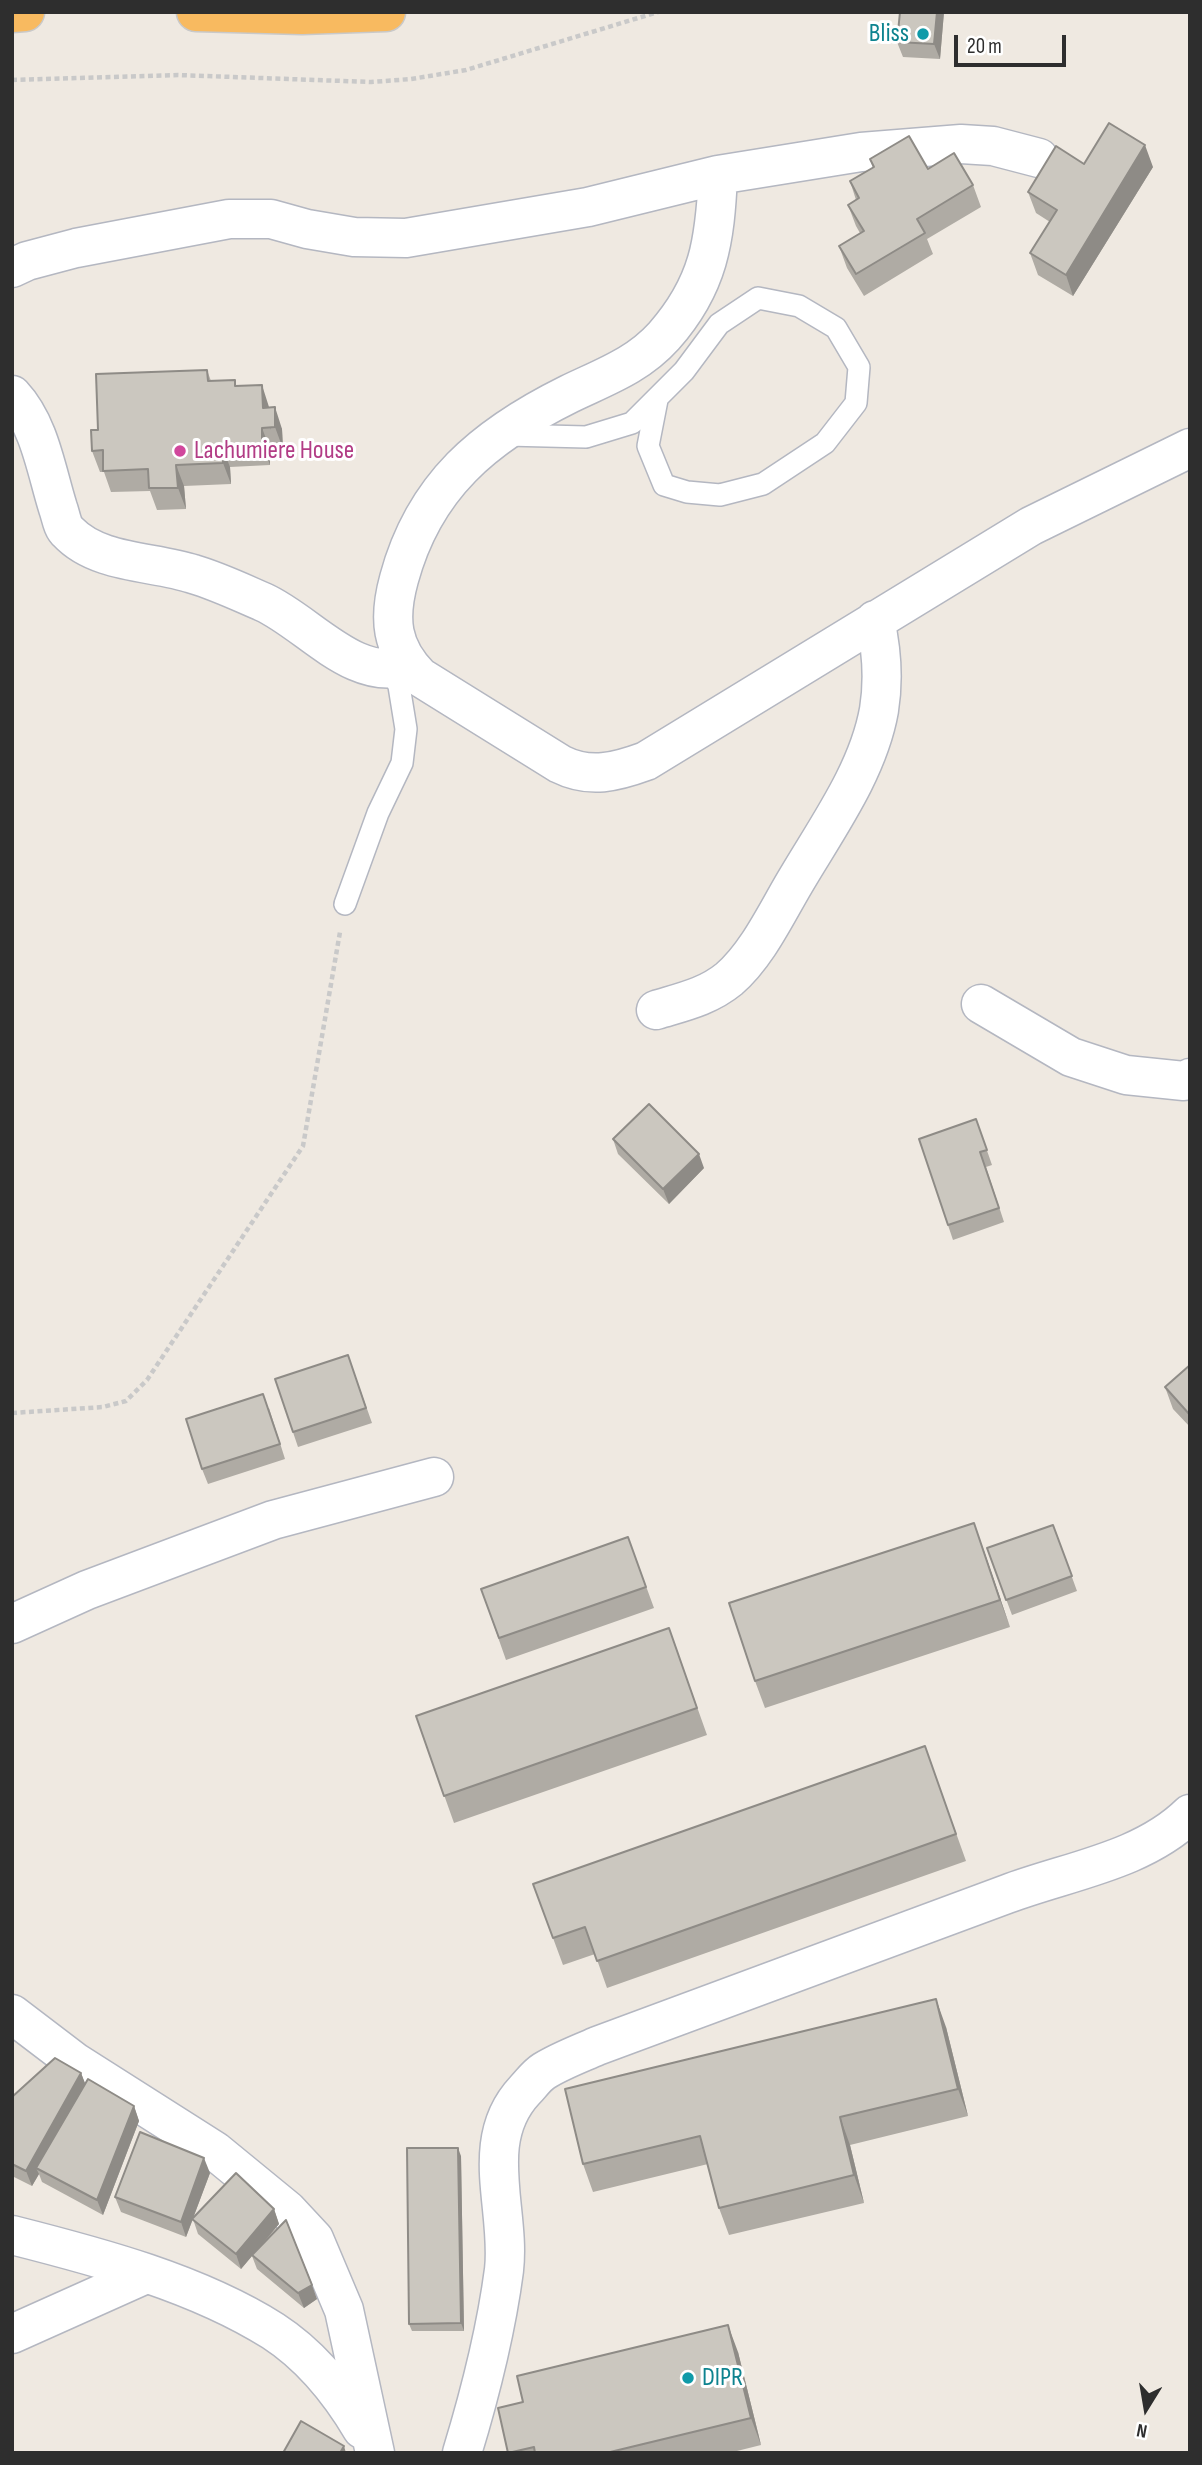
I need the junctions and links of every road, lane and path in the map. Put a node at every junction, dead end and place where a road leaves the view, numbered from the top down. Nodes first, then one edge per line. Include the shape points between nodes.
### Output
1 (25, 12) edge
2 (197, 12) edge
3 (386, 12) edge
4 (658, 12) edge
5 (12, 13) edge
6 (12, 80) edge
7 (1039, 158) dead end
8 (718, 174) junction
9 (12, 268) edge
10 (12, 395) edge
11 (657, 400) junction
12 (501, 435) junction
13 (1190, 449) edge
14 (876, 621) junction
15 (400, 668) junction
16 (345, 904) joint
17 (981, 1004) dead end
18 (656, 1010) dead end
19 (1190, 1078) edge
20 (12, 1413) edge
21 (434, 1477) dead end
22 (12, 1624) edge
23 (1190, 1814) edge
24 (12, 2014) edge
25 (12, 2235) edge
26 (146, 2274) junction
27 (12, 2334) edge
28 (374, 2451) edge
29 (462, 2453) edge

1 - 5 highway
2 - 3 highway
4 - 6 path via 466,70 411,79 371,82 178,75
7 - 8 street via 993,146 961,144 861,152
8 - 9 street via 588,207 447,233 406,238 354,236 246,217 76,248
8 - 12 street via 709,259 682,314 636,363 567,395
10 - 15 street via 40,442 66,530 80,543 104,554 193,573 237,590 270,605 363,664
11 - 11 lane via 719,324 758,298 799,306 836,328 859,367 856,403 825,443 763,484 720,495 664,485 648,446
11 - 12 lane via 632,423 586,437
12 - 15 street via 438,492 410,543 397,588 393,626
13 - 14 street via 1031,526
14 - 15 street via 646,761 591,774 567,768
14 - 18 street via 883,660 879,710 868,750 834,814 762,938 730,978 702,996
15 - 16 lane via 406,729 402,763 378,813
16 - 20 path via 303,1146 147,1380 126,1401 103,1407
17 - 19 street via 1071,1057 1126,1075
21 - 22 street via 273,1520 87,1590
23 - 29 street via 1143,1848 597,2046 541,2073 517,2098 502,2126 497,2159 505,2220 504,2269
24 - 28 street via 75,2062 215,2151 287,2210 314,2239 344,2310
25 - 26 street
26 - 27 street
26 - 28 street via 230,2308 274,2332 342,2396

